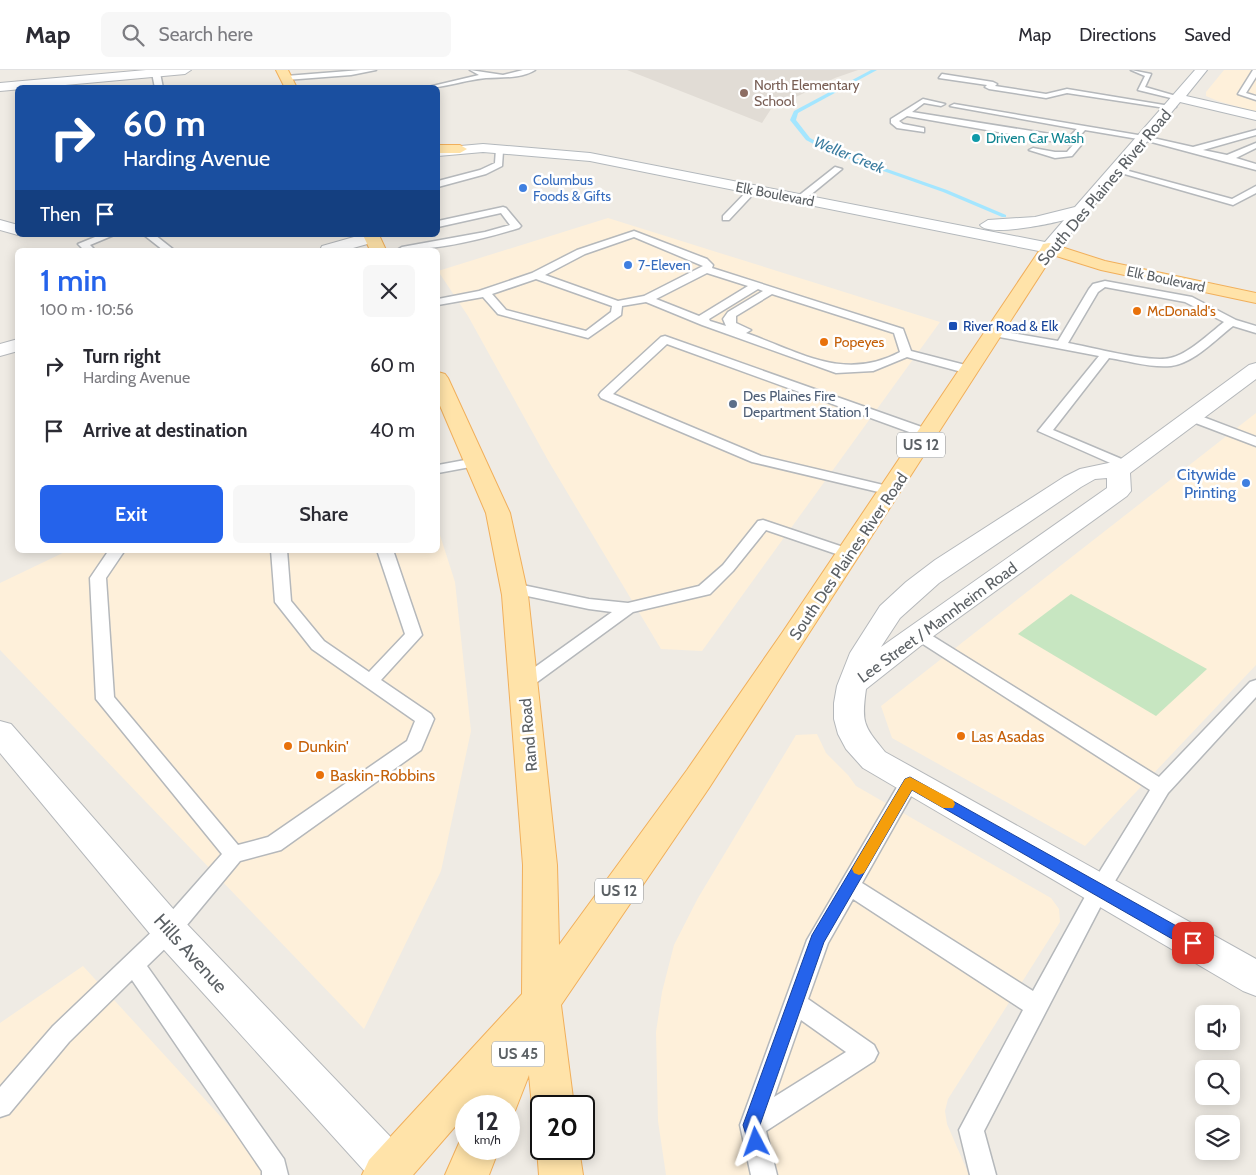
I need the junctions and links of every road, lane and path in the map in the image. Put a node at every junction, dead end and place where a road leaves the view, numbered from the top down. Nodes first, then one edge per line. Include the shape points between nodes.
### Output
1 (185, 70) edge
2 (373, 70) edge
3 (473, 70) edge
4 (508, 70) edge
5 (532, 70) edge
6 (1134, 70) edge
7 (1201, 70) edge
8 (1256, 71) edge
9 (156, 73) junction
10 (517, 74) junction
11 (486, 76) junction
12 (942, 76) dead end
13 (286, 79) edge
14 (22, 85) edge
15 (159, 85) edge
16 (440, 85) edge
17 (15, 86) edge
18 (0, 87) edge
19 (1256, 98) edge
20 (1175, 102) junction
21 (941, 104) dead end
22 (954, 106) dead end
23 (906, 113) junction
24 (1256, 116) edge
25 (1083, 128) junction
26 (921, 130) dead end
27 (1256, 132) edge
28 (1144, 138) junction
29 (1071, 140) junction
30 (1256, 145) edge
31 (1194, 149) junction
32 (440, 150) edge
33 (1033, 150) dead end
34 (499, 152) junction
35 (1228, 158) junction
36 (440, 159) edge
37 (1256, 167) edge
38 (838, 169) dead end
39 (1117, 169) junction
40 (440, 183) edge
41 (1256, 189) edge
42 (754, 190) junction
43 (800, 198) junction
44 (1080, 211) junction
45 (726, 218) dead end
46 (911, 220) junction
47 (440, 224) edge
48 (0, 225) edge
49 (15, 229) edge
50 (103, 237) edge
51 (152, 237) edge
52 (376, 239) edge
53 (88, 248) edge
54 (166, 248) edge
55 (337, 248) edge
56 (413, 248) edge
57 (1049, 248) junction
58 (706, 269) junction
59 (536, 274) junction
60 (1232, 276) dead end
61 (757, 286) junction
62 (772, 290) junction
63 (484, 293) junction
64 (1256, 298) edge
65 (647, 299) junction
66 (440, 302) edge
67 (618, 304) junction
68 (1232, 322) junction
69 (706, 323) junction
70 (1256, 330) edge
71 (994, 333) junction
72 (1062, 345) junction
73 (15, 346) edge
74 (0, 350) edge
75 (906, 353) junction
76 (1107, 354) junction
77 (862, 370) junction
78 (969, 370) junction
79 (1255, 370) edge
80 (440, 386) edge
81 (1190, 416) junction
82 (928, 434) junction
83 (1256, 442) edge
84 (476, 462) junction
85 (1122, 468) junction
86 (440, 469) edge
87 (892, 491) junction
88 (115, 553) edge
89 (279, 553) edge
90 (386, 553) edge
91 (850, 554) junction
92 (513, 588) junction
93 (628, 608) junction
94 (918, 633) junction
95 (370, 681) junction
96 (523, 684) junction
97 (853, 684) junction
98 (1256, 686) edge
99 (0, 732) edge
100 (910, 782) junction
101 (1161, 788) junction
102 (234, 854) junction
103 (849, 886) junction
104 (1099, 890) junction
105 (169, 930) junction
106 (134, 964) junction
107 (1256, 979) edge
108 (541, 1001) junction
109 (796, 1003) junction
110 (1037, 1006) junction
111 (501, 1095) edge
112 (552, 1095) edge
113 (0, 1105) edge
114 (752, 1125) junction
115 (473, 1160) edge
116 (559, 1160) edge
117 (387, 1171) edge
118 (275, 1175) edge
119 (467, 1175) edge
120 (561, 1175) edge
121 (764, 1175) edge
122 (983, 1175) edge

1 - 9 street
2 - 13 lane
3 - 11 lane
4 - 10 lane
5 - 10 lane
6 - 20 lane via 1149,75 1141,88
7 - 20 street, South Des Plaines River Road
8 - 19 lane via 1242,94
9 - 14 street
9 - 15 lane
10 - 11 lane
11 - 16 lane
12 - 20 lane via 1046,96 1067,91
17 - 18 street
20 - 24 street
20 - 28 street, South Des Plaines River Road
21 - 23 lane via 923,101
22 - 25 lane
23 - 26 lane via 894,121 900,126
23 - 29 lane
25 - 28 lane
25 - 29 lane
27 - 31 lane
28 - 31 lane
28 - 39 street, South Des Plaines River Road
29 - 33 lane via 1078,144 1069,154
30 - 35 lane
31 - 35 lane
32 - 34 street, Elk Boulevard via 483,148
34 - 36 street, Elk Boulevard
34 - 40 lane via 499,164 483,172
34 - 42 street, Elk Boulevard via 590,157
35 - 37 lane
38 - 43 lane
39 - 41 lane via 1233,202
39 - 44 street, South Des Plaines River Road
42 - 43 street, Elk Boulevard
42 - 45 lane
43 - 46 street, Elk Boulevard
44 - 46 street via 1050,220 1012,225
44 - 57 street, South Des Plaines River Road
46 - 57 street, Elk Boulevard
47 - 56 lane via 503,210 516,226 487,235
48 - 49 street
50 - 53 lane via 83,244
51 - 54 lane
52 - 55 street
57 - 60 main road, Elk Boulevard via 1109,253
57 - 64 main road, Elk Boulevard via 1101,265
57 - 71 main road, South Des Plaines River Road / US 12
58 - 59 lane via 708,265 703,261 634,234 582,252
58 - 61 lane
58 - 65 lane
59 - 63 lane
59 - 67 lane
61 - 62 lane
61 - 69 lane via 703,318
62 - 75 lane via 899,331
62 - 77 lane via 732,314 729,319 731,325
63 - 66 lane
63 - 67 lane via 502,312 588,335 618,312
65 - 67 lane
65 - 69 lane
68 - 70 lane
68 - 72 lane via 1188,299 1105,284 1092,291
68 - 76 lane via 1184,357 1171,362
69 - 77 lane via 836,369
71 - 72 lane
71 - 78 main road, South Des Plaines River Road / US 12
72 - 76 lane
73 - 74 street
75 - 77 lane via 888,363
75 - 78 lane
76 - 85 lane via 1045,431
78 - 82 main road, South Des Plaines River Road / US 12
79 - 81 street
80 - 84 main road, Rand Road
81 - 83 lane
81 - 85 street
82 - 87 main road, South Des Plaines River Road / US 12
82 - 87 lane via 665,339 604,395 757,459
84 - 86 lane
84 - 92 main road, Rand Road via 498,513
85 - 94 street, Lee Street / Mannheim Road via 1119,491
85 - 97 street, Lee Street / Mannheim Road via 1085,475 915,588 890,612 867,645
87 - 91 main road, South Des Plaines River Road / US 12
88 - 102 lane via 98,578 105,699
89 - 95 lane via 283,602 318,645
90 - 95 lane via 414,635
91 - 93 lane via 763,524 728,568 704,590
91 - 108 main road, South Des Plaines River Road / US 12 via 698,780
92 - 93 lane via 589,604
92 - 96 main road, Rand Road
93 - 96 lane
94 - 97 street, Lee Street / Mannheim Road
94 - 101 lane
95 - 102 lane via 425,720 415,745 274,844
96 - 108 main road, Rand Road via 540,865
97 - 100 street via 848,708 853,734 874,760
98 - 101 lane
99 - 105 street, Hills Avenue
100 - 103 lane
100 - 104 street
101 - 104 lane
102 - 105 lane
103 - 109 lane via 818,940
103 - 110 lane
104 - 107 street
104 - 110 lane
105 - 106 lane
105 - 117 street, Hills Avenue
106 - 113 lane via 62,1034
106 - 118 lane via 275,1168
108 - 111 main road, South Des Plaines River Road / US 45
108 - 112 main road, Rand Road
108 - 117 main road, South Des Plaines River Road / US 45
109 - 114 lane
109 - 114 lane via 866,1053
110 - 122 lane via 971,1130
114 - 121 lane
115 - 119 main road
116 - 120 main road

